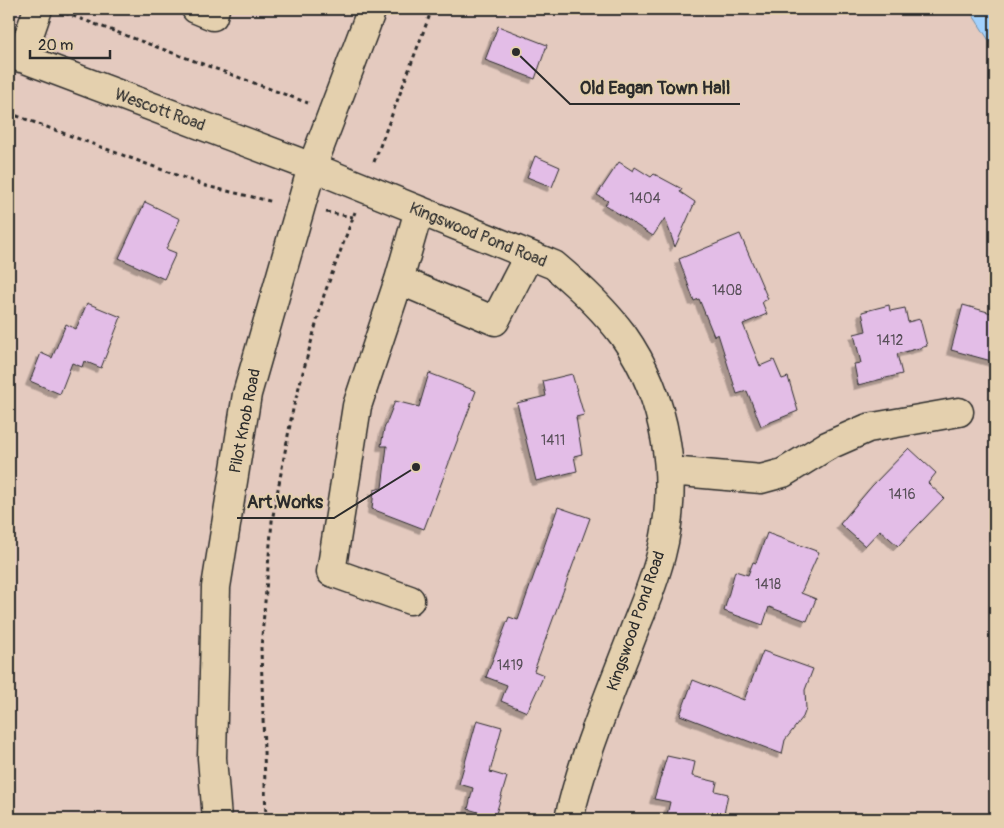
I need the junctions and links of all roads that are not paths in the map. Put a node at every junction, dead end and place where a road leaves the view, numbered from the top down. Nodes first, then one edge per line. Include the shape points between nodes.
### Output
1 (196, 9) edge
2 (215, 9) edge
3 (372, 9) edge
4 (50, 10) edge
5 (15, 56) edge
6 (312, 167) junction
7 (419, 210) junction
8 (529, 255) junction
9 (399, 280) junction
10 (959, 412) dead end
11 (670, 471) junction
12 (410, 600) dead end
13 (217, 819) edge
14 (569, 819) edge

1 - 2 street via 213,16
3 - 6 street, Pilot Knob Road
4 - 5 street
5 - 6 street, Wescott Road
6 - 7 street, Kingswood Pond Road
6 - 13 street, Pilot Knob Road via 247,394 216,587 212,758
7 - 8 street, Kingswood Pond Road
7 - 9 street
8 - 9 street via 495,321
8 - 11 street, Kingswood Pond Road via 554,265 623,335 651,389 660,416
9 - 12 street via 357,406 331,572
10 - 11 street via 868,428 827,446 782,473 761,479
11 - 14 street, Kingswood Pond Road via 667,528 661,556 588,753

